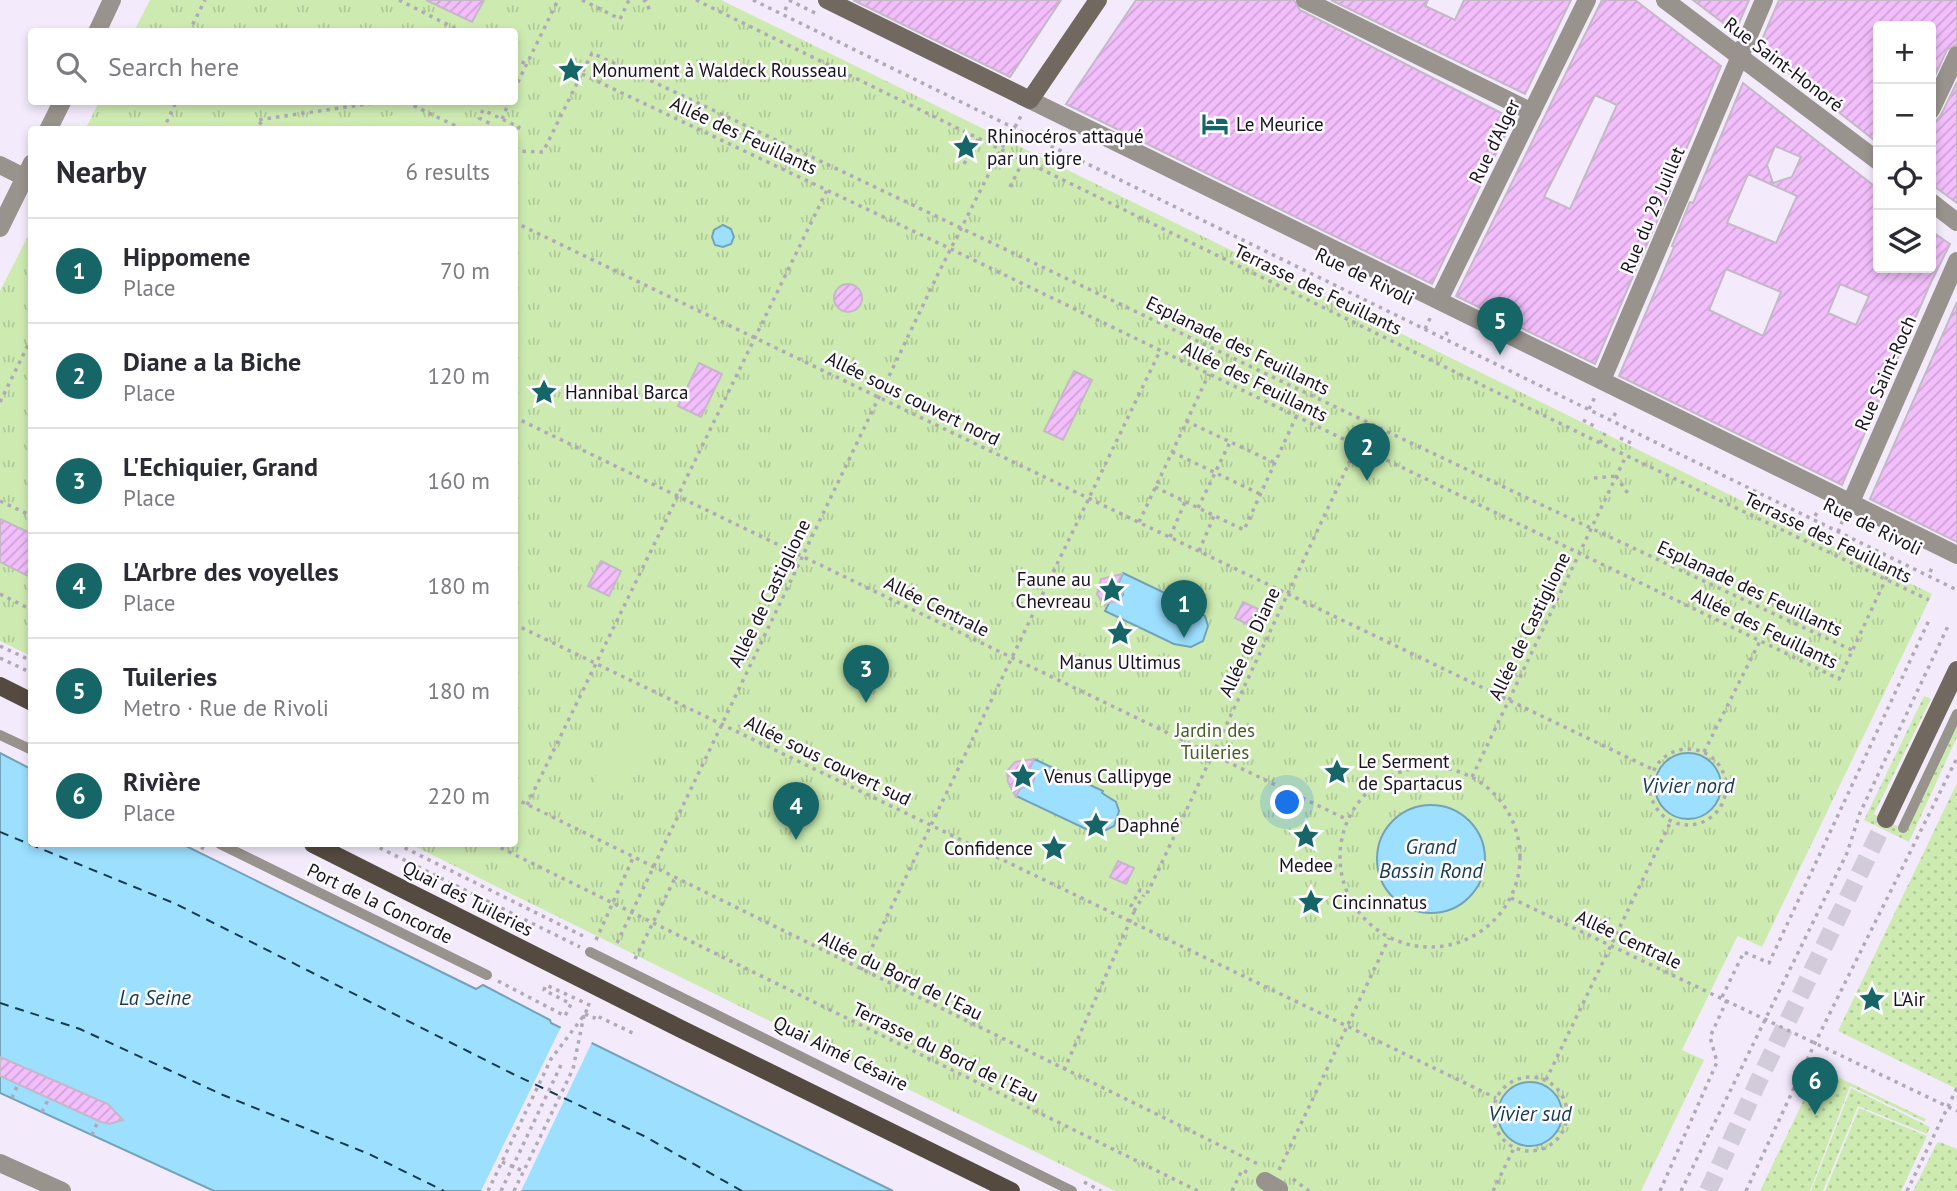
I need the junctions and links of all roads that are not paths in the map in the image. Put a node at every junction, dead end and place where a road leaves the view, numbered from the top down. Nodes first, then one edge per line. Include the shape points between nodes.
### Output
1 (112, 0) edge
2 (827, 0) edge
3 (1098, 0) edge
4 (1305, 0) edge
5 (1587, 0) edge
6 (1665, 0) edge
7 (1764, 0) edge
8 (99, 28) edge
9 (1957, 55) edge
10 (1740, 57) junction
11 (1936, 99) edge
12 (1030, 100) junction
13 (60, 105) edge
14 (1532, 112) junction
15 (50, 126) edge
16 (1873, 157) edge
17 (0, 165) edge
18 (28, 170) edge
19 (1936, 206) edge
20 (1957, 222) edge
21 (0, 228) edge
22 (1957, 261) edge
23 (1439, 300) junction
24 (1602, 380) junction
25 (1848, 508) junction
26 (1957, 555) edge
27 (1957, 670) edge
28 (0, 686) edge
29 (28, 700) edge
30 (1957, 714) edge
31 (0, 734) edge
32 (28, 748) edge
33 (1886, 819) tunnel mouth
34 (1903, 828) dead end
35 (226, 847) edge
36 (319, 847) edge
37 (593, 947) road end
38 (490, 977) road end
39 (0, 1163) edge
40 (62, 1191) edge
41 (1011, 1191) edge
42 (1072, 1191) edge

1 - 8 street
2 - 12 street, Rue de Rivoli
3 - 12 street
4 - 14 street
5 - 14 street, Rue d'Alger
6 - 10 street, Rue Saint-Honoré
7 - 10 street, Rue du 29 Juillet
9 - 11 street
10 - 16 street, Rue Saint-Honoré
10 - 24 street, Rue du 29 Juillet
12 - 23 street, Rue de Rivoli
13 - 15 street
14 - 23 street, Rue d'Alger
17 - 18 street
18 - 21 street
19 - 20 street
22 - 25 street, Rue Saint-Roch
23 - 24 street, Rue de Rivoli
24 - 25 street, Rue de Rivoli
25 - 26 street, Rue de Rivoli
27 - 33 street
28 - 29 main road
30 - 34 lane
31 - 32 lane
35 - 38 lane, Port de la Concorde
36 - 41 main road, Quai des Tuileries
37 - 42 lane, Quai Aimé Césaire
39 - 40 street

